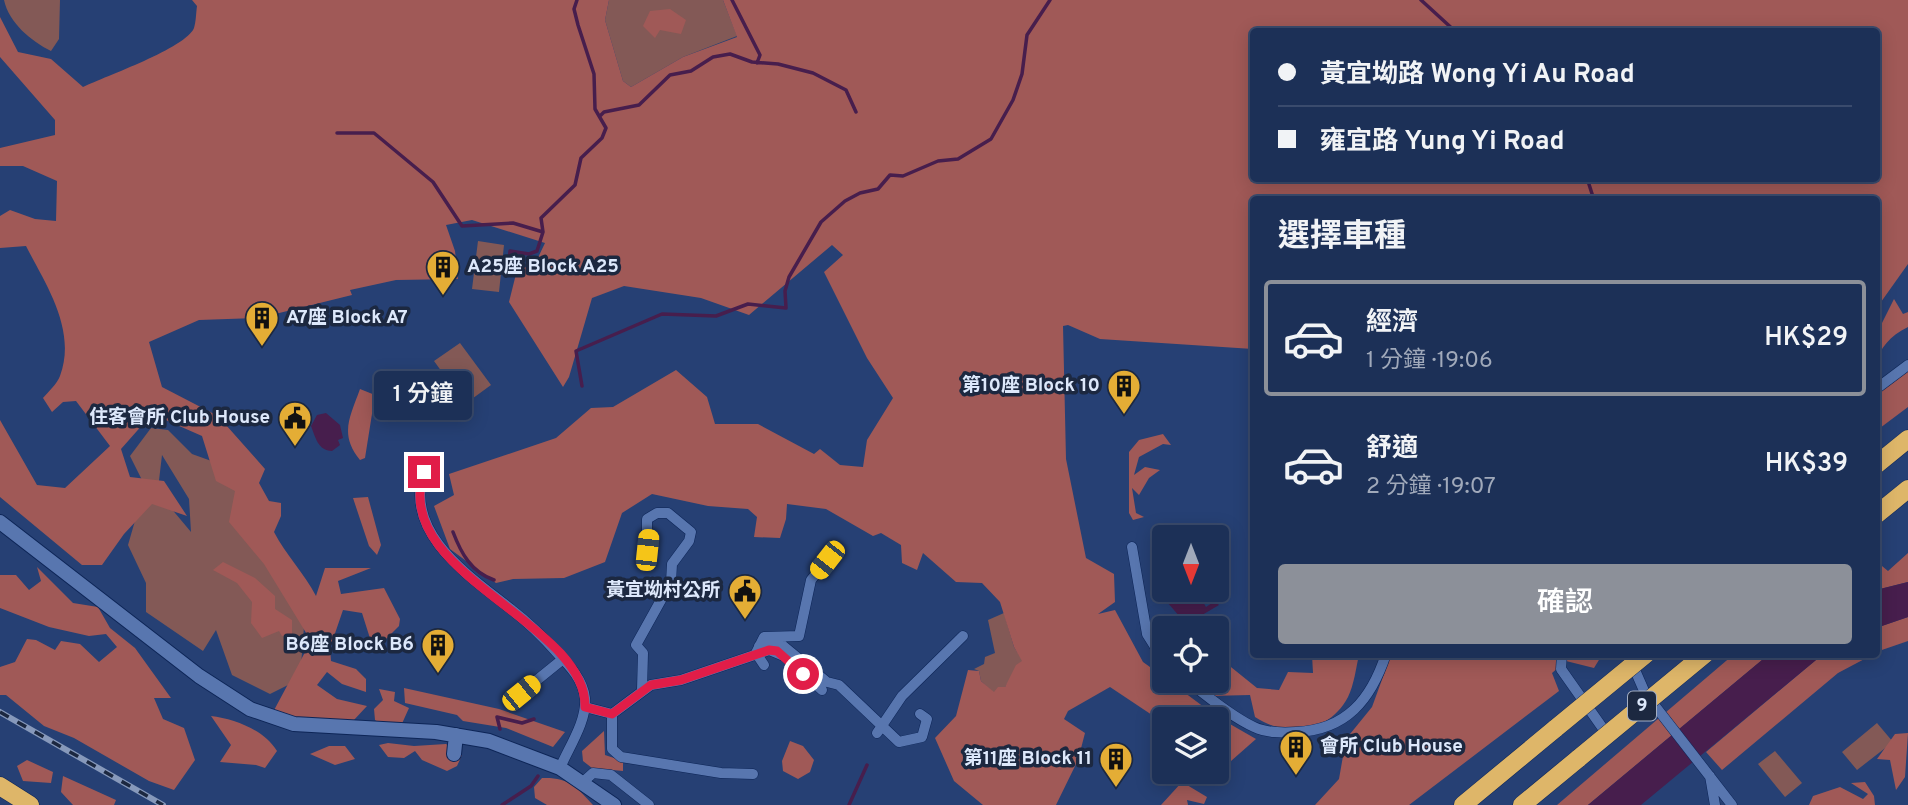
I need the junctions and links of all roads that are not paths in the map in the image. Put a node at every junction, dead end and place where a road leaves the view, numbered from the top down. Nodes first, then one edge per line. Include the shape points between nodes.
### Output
1 (1908, 365) edge
2 (1880, 386) edge
3 (1908, 439) edge
4 (1880, 462) edge
5 (424, 472) dead end
6 (1908, 489) edge
7 (1880, 512) edge
8 (0, 522) edge
9 (1132, 547) dead end
10 (647, 550) dead end
11 (827, 560) dead end
12 (963, 636) dead end
13 (1152, 642) edge
14 (757, 649) junction
15 (1384, 658) edge
16 (1562, 658) edge
17 (1630, 658) edge
18 (1641, 658) edge
19 (1700, 658) edge
20 (563, 659) junction
21 (764, 666) dead end
22 (642, 690) junction
23 (822, 690) dead end
24 (521, 693) dead end
25 (1205, 693) edge
26 (585, 707) junction
27 (1654, 707) junction
28 (612, 714) junction
29 (920, 714) dead end
30 (880, 731) junction
31 (456, 735) junction
32 (454, 754) dead end
33 (560, 768) junction
34 (753, 774) dead end
35 (1710, 776) junction
36 (583, 782) junction
37 (0, 786) edge
38 (609, 803) edge
39 (30, 805) edge
40 (649, 805) edge
41 (1463, 805) edge
42 (1522, 805) edge
43 (1716, 805) edge
44 (1732, 805) edge

1 - 2 street
3 - 4 highway
5 - 20 street via 422,506 442,549 463,573 513,610
6 - 7 highway
8 - 31 main road via 199,676 250,709 294,724
9 - 13 street
10 - 22 street via 647,519 657,513 668,513 691,532 672,564 671,582 636,645 643,653
11 - 14 street via 811,580 799,636 764,637
12 - 30 street via 902,696
14 - 21 street
14 - 22 street via 700,675
14 - 23 street via 777,651
14 - 30 street via 770,642 781,644 827,681 839,685
15 - 25 street via 1358,709 1340,723 1309,732 1278,733 1251,726
16 - 27 street via 1561,668 1604,730 1621,728
17 - 27 street
18 - 41 highway, 9, bridge
19 - 42 highway, 9, bridge
20 - 24 street
20 - 26 street via 581,684
22 - 28 street
26 - 28 street
26 - 33 street
27 - 35 street
28 - 34 street via 612,749 621,757
29 - 30 street via 927,719 922,737 899,743
31 - 32 main road
31 - 33 main road via 510,747
33 - 36 main road
35 - 43 street
35 - 44 street
36 - 38 main road
36 - 40 street via 593,773 611,775
37 - 39 highway

